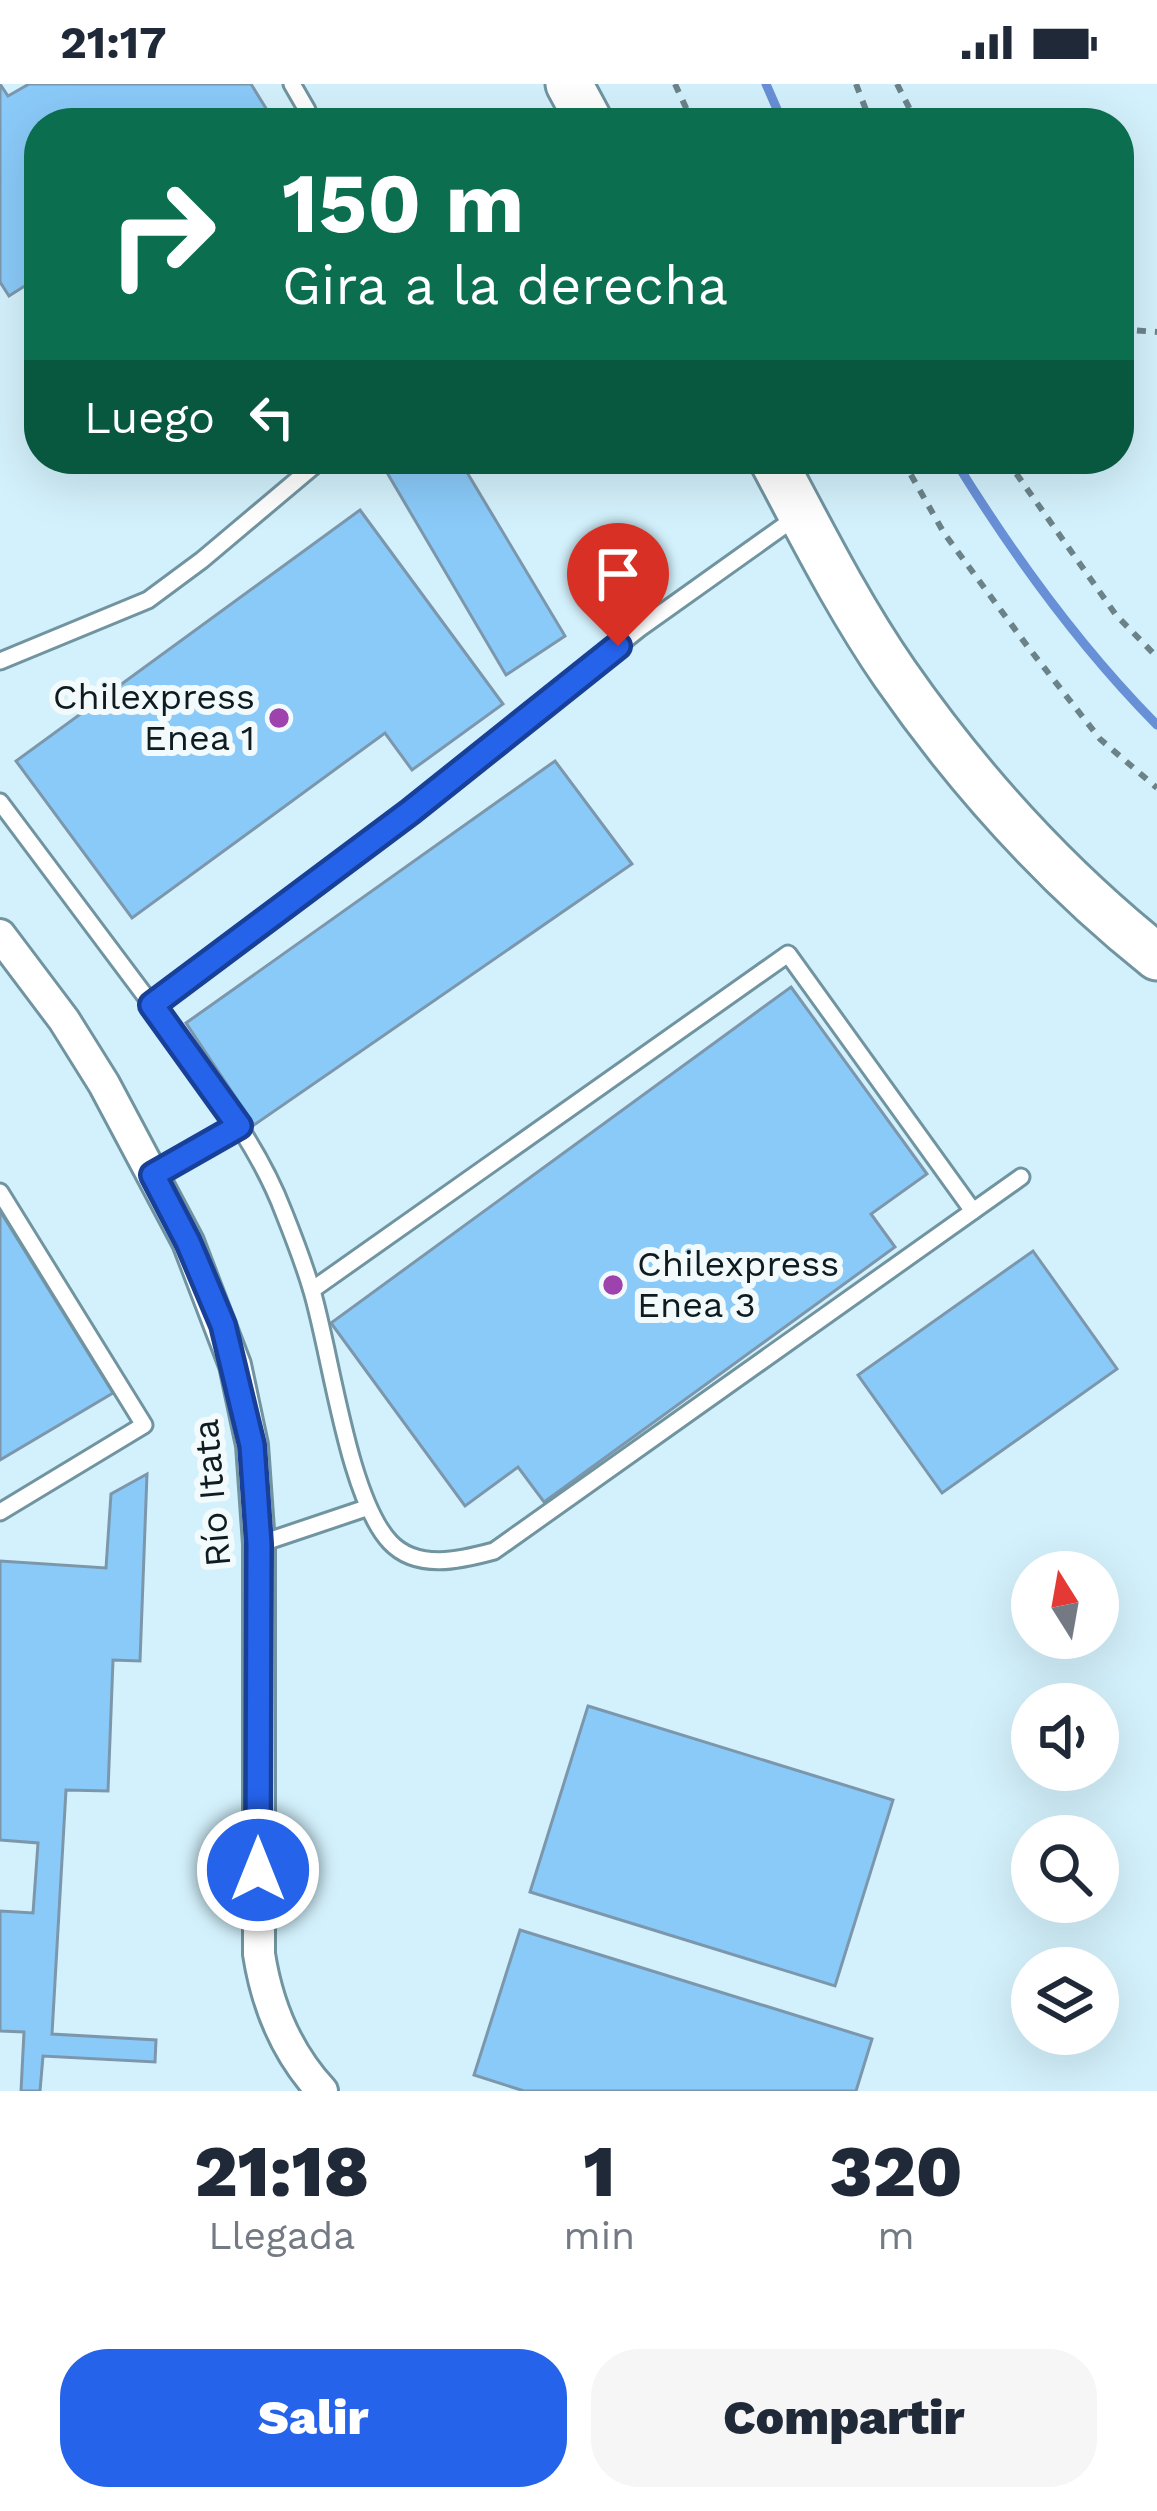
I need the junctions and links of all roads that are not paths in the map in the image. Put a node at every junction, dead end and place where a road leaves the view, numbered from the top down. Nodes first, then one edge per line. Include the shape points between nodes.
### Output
1 (304, 474) edge
2 (780, 474) edge
3 (802, 514) junction
4 (0, 662) edge
5 (0, 802) edge
6 (0, 935) edge
7 (1157, 957) edge
8 (152, 1005) junction
9 (239, 1126) junction
10 (153, 1175) junction
11 (1021, 1177) dead end
12 (0, 1192) edge
13 (973, 1211) junction
14 (312, 1290) junction
15 (367, 1508) junction
16 (0, 1512) edge
17 (259, 1544) junction
18 (317, 2090) edge

1 - 4 lane via 148,600
2 - 3 main road
3 - 7 main road via 894,673 958,758 1047,856
3 - 8 lane via 639,628
5 - 8 lane
6 - 10 street, Río Itata via 64,1020
8 - 9 lane
9 - 10 lane
9 - 14 lane via 283,1208
10 - 17 street, Río Itata via 207,1283 235,1365 252,1445
11 - 13 lane
12 - 16 lane via 144,1425
13 - 14 lane via 788,954
13 - 15 lane via 494,1550 416,1558 394,1546
14 - 15 lane
15 - 17 lane
17 - 18 street, Río Itata via 259,1954 282,2034

